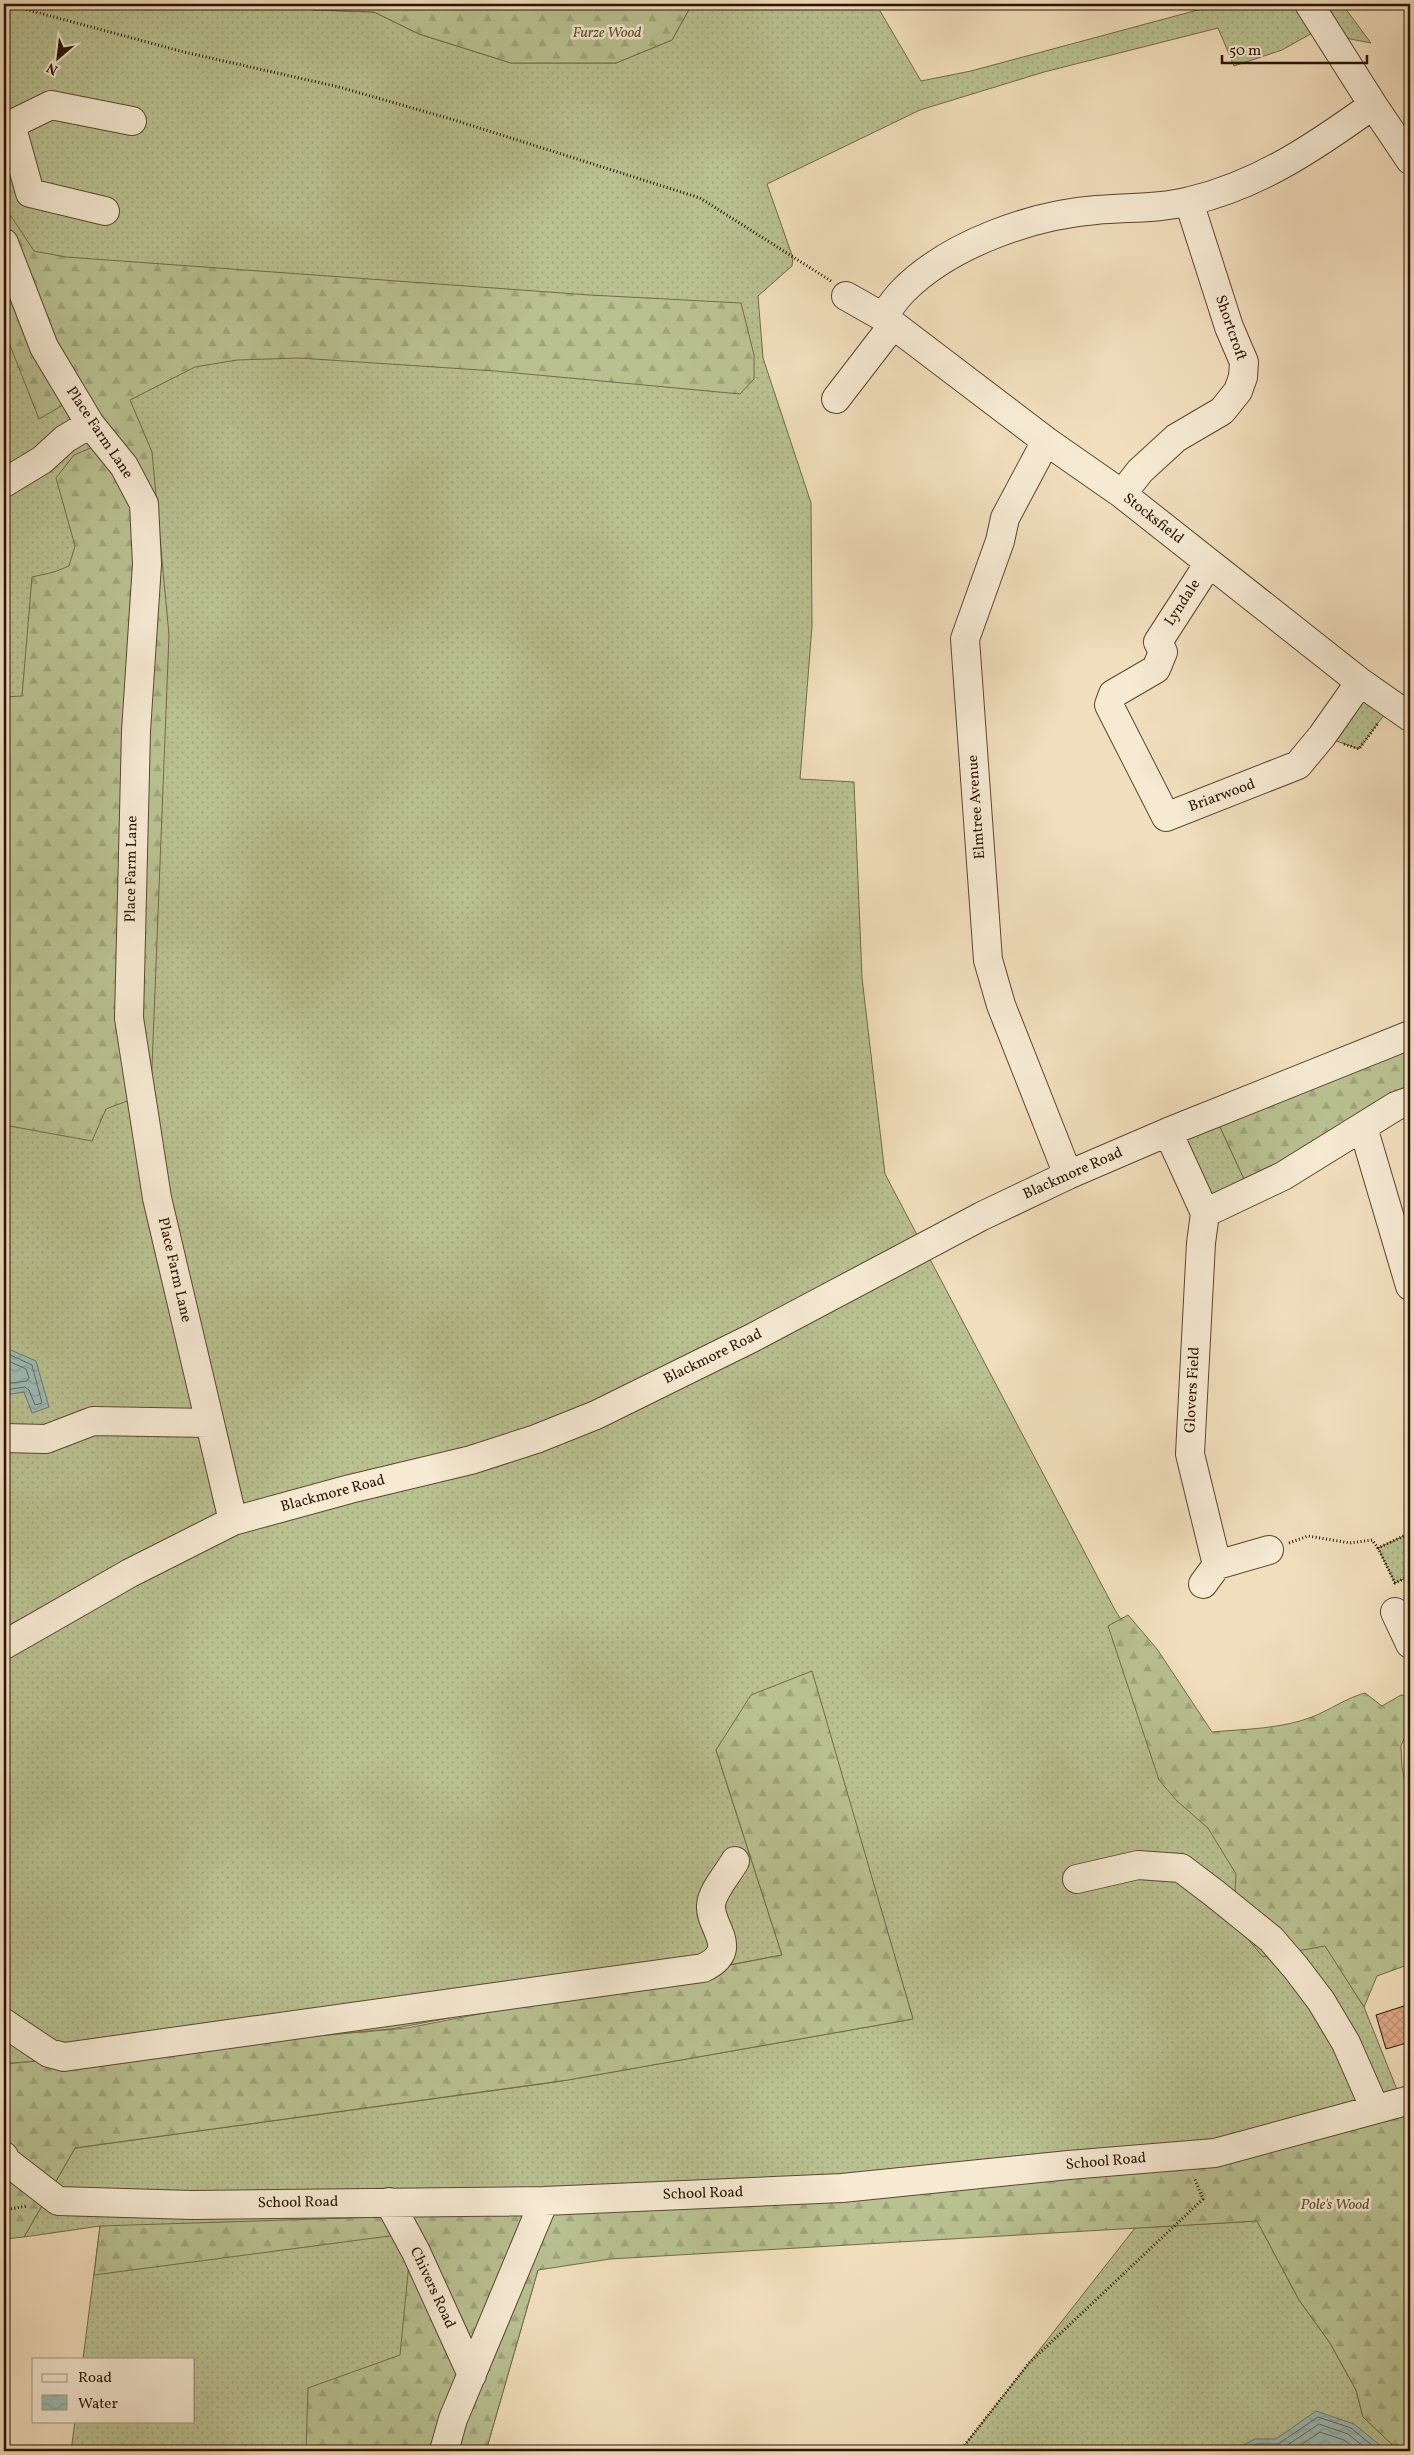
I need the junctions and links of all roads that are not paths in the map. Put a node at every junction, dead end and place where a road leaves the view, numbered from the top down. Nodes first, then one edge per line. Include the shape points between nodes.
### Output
1 (1309, 4) edge
2 (1373, 105) junction
3 (132, 122) dead end
4 (7, 125) edge
5 (1410, 160) edge
6 (1189, 202) junction
7 (105, 211) dead end
8 (6, 258) edge
9 (846, 296) road end
10 (888, 321) junction
11 (836, 399) dead end
12 (90, 424) junction
13 (1046, 442) junction
14 (4, 483) edge
15 (1122, 494) junction
16 (1209, 564) junction
17 (1360, 682) junction
18 (1109, 706) joint
19 (1401, 711) edge
20 (1410, 1034) edge
21 (1410, 1101) edge
22 (1363, 1127) junction
23 (1168, 1132) junction
24 (1068, 1175) junction
25 (1206, 1213) junction
26 (1410, 1286) edge
27 (209, 1423) junction
28 (4, 1438) edge
29 (233, 1522) junction
30 (1269, 1550) road end
31 (1395, 1612) dead end
32 (1410, 1644) edge
33 (4, 1645) edge
34 (734, 1861) dead end
35 (1077, 1879) dead end
36 (4, 2023) edge
37 (1410, 2100) edge
38 (1375, 2109) junction
39 (4, 2156) edge
40 (544, 2201) junction
41 (389, 2202) junction
42 (472, 2375) junction
43 (444, 2451) edge

1 - 2 street
2 - 5 street
2 - 6 street via 1276,169 1240,187
3 - 4 street via 51,105
4 - 7 street via 30,193
6 - 10 street via 1143,209 1095,210 996,233 928,269 903,291
6 - 15 street, Shortcroft via 1229,327 1244,362 1243,378 1238,392 1222,411 1176,438 1140,471
8 - 12 street, Place Farm Lane via 44,346
9 - 10 street, Stocksfield
10 - 11 street
10 - 13 street, Stocksfield
12 - 14 street via 42,460
12 - 27 street, Place Farm Lane via 124,466 144,504 147,564 136,730 129,1018 157,1198
13 - 15 street, Stocksfield
13 - 24 street, Elmtree Avenue via 1005,518 965,639 988,960 1001,1005
15 - 16 street, Stocksfield
16 - 17 street, Stocksfield
16 - 18 street, Lyndale via 1158,642 1163,652 1156,668 1113,694
17 - 18 street, Briarwood via 1298,765 1166,817
17 - 19 street, Stocksfield
20 - 23 street, Blackmore Road
21 - 22 street
22 - 25 street via 1283,1176
22 - 26 street
23 - 24 street, Blackmore Road
23 - 25 street
24 - 29 street, Blackmore Road via 596,1415 471,1460
25 - 30 street, Glovers Field via 1201,1243 1190,1454 1210,1574
27 - 28 street via 93,1421 46,1439
27 - 29 street, Place Farm Lane
29 - 33 street, Blackmore Road via 130,1573
31 - 32 street
34 - 36 street via 711,1903 713,1918 722,1936 720,1953 711,1965 703,1968 64,2057 49,2053
35 - 38 street via 1138,1866 1181,1868 1214,1893 1271,1938 1321,2001 1346,2043
37 - 38 street, School Road
38 - 40 street, School Road via 1215,2153 842,2188
39 - 41 street, School Road via 58,2201 192,2205
40 - 41 street, School Road
40 - 42 street
41 - 42 street, Chivers Road via 416,2252
42 - 43 street via 453,2419

